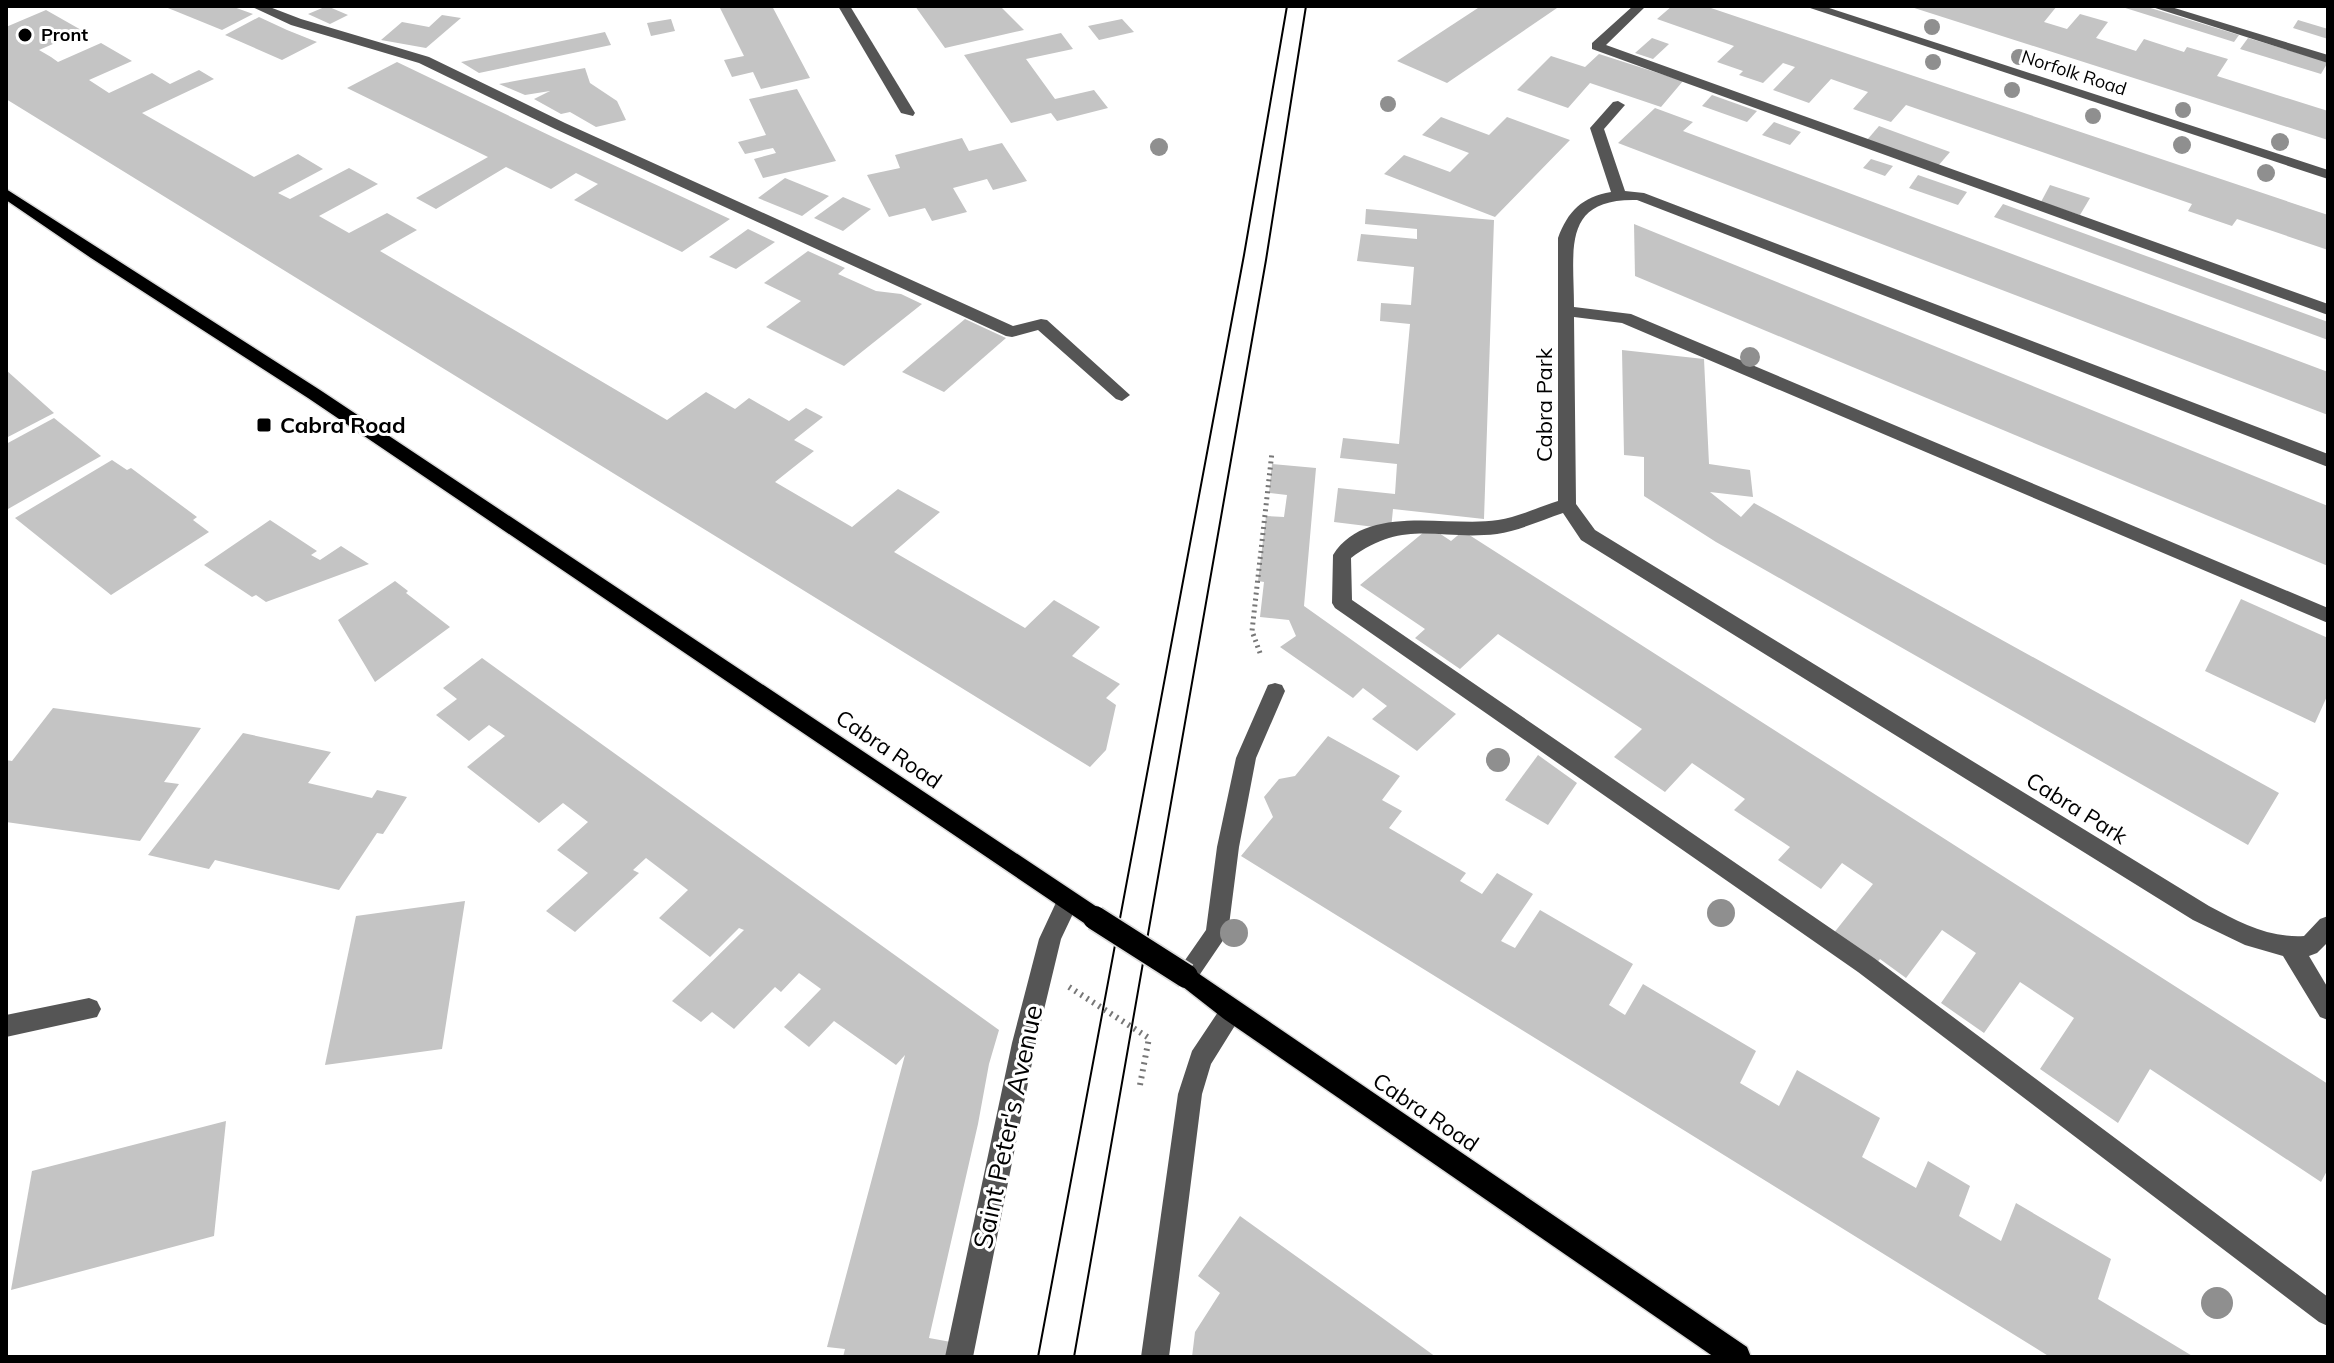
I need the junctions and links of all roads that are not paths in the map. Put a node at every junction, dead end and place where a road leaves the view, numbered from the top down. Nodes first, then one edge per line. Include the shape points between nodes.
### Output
1 (256, 6) edge
2 (844, 6) edge
3 (1640, 6) edge
4 (1810, 6) edge
5 (2155, 6) edge
6 (2328, 59) edge
7 (1618, 105) dead end
8 (908, 113) dead end
9 (2328, 175) edge
10 (6, 193) edge
11 (1619, 195) junction
12 (2328, 310) edge
13 (1568, 311) junction
14 (1122, 395) dead end
15 (2328, 461) edge
16 (1567, 505) junction
17 (2328, 616) edge
18 (1275, 691) road end
19 (1068, 901) junction
20 (2328, 926) edge
21 (2291, 948) junction
22 (1186, 976) junction
23 (89, 1009) dead end
24 (2328, 1009) edge
25 (1232, 1011) junction
26 (6, 1026) edge
27 (2328, 1313) edge
28 (959, 1357) edge
29 (1155, 1357) edge
30 (1737, 1357) edge

1 - 14 street via 424,60 1012,332 1041,324
2 - 8 street
3 - 12 street via 1597,46
4 - 9 street, Norfolk Road
5 - 6 street
7 - 11 street via 1597,128
10 - 19 main road, Cabra Road
11 - 13 street, Cabra Park via 1595,199 1572,217 1566,238
11 - 15 street via 1639,196
13 - 16 street, Cabra Park
13 - 17 street via 1625,318
16 - 21 street, Cabra Park via 1588,535 2174,897 2246,936
16 - 27 street via 1497,527 1420,525 1369,535 1342,555 1342,603 1866,965
18 - 22 street via 1246,758 1217,933
19 - 22 main road, Cabra Road, bridge
19 - 28 street, Saint Peter's Avenue via 1050,939 1024,1043
20 - 21 street via 2309,946
21 - 24 street
22 - 25 main road, Cabra Road
23 - 26 street
25 - 29 street via 1200,1059 1190,1094
25 - 30 main road, Cabra Road

